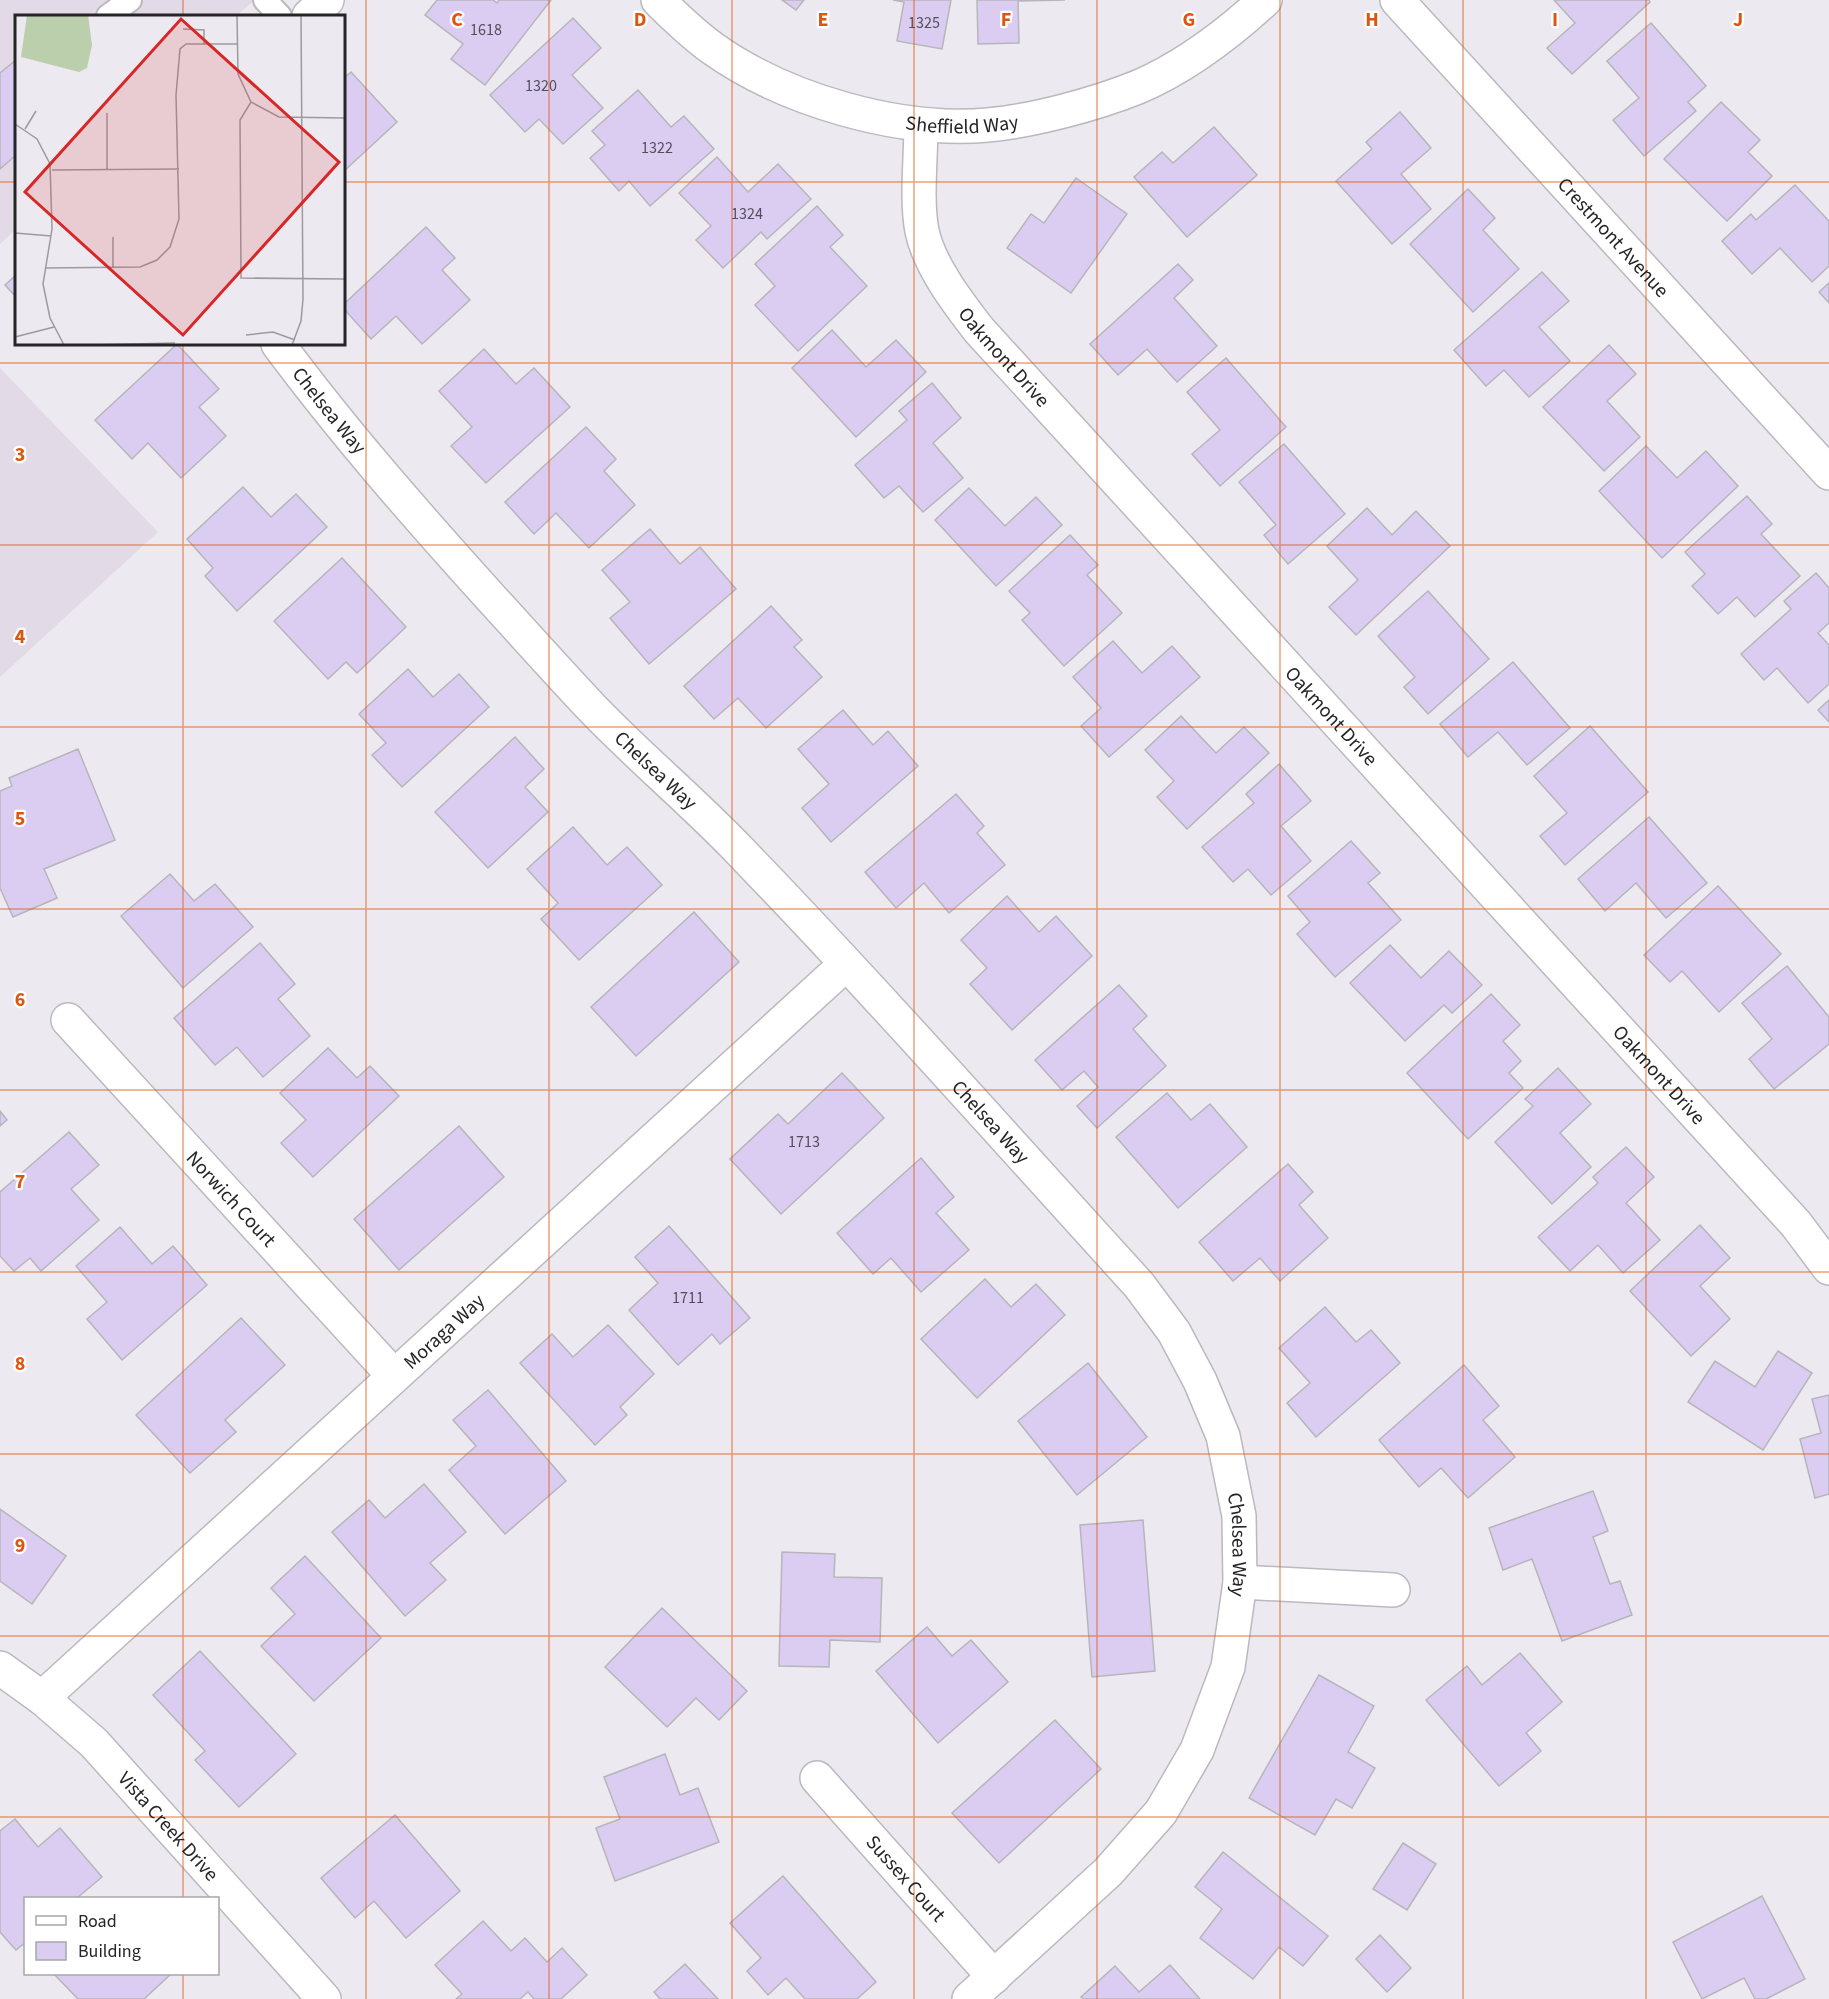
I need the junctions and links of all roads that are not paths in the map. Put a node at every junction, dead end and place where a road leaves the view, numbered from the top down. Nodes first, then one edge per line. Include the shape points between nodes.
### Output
1 (130, 0) edge
2 (265, 0) edge
3 (327, 0) edge
4 (658, 0) edge
5 (1265, 0) edge
6 (1398, 0) edge
7 (109, 15) edge
8 (279, 15) edge
9 (310, 15) edge
10 (921, 125) junction
11 (279, 345) edge
12 (1829, 473) edge
13 (846, 964) junction
14 (68, 1020) dead end
15 (1829, 1268) edge
16 (394, 1376) junction
17 (1240, 1582) junction
18 (1393, 1590) dead end
19 (0, 1668) edge
20 (42, 1698) junction
21 (817, 1778) dead end
22 (994, 1977) junction
23 (324, 1999) edge
24 (969, 1999) edge

1 - 7 lane
2 - 8 lane
3 - 9 street
4 - 10 street, Sheffield Way via 714,49 754,72 801,94 880,118
5 - 10 street, Sheffield Way via 1189,60 1138,87 1061,112 988,125
6 - 12 street, Crestmont Avenue
10 - 15 street, Oakmont Drive via 922,231 936,267 979,330 1796,1224
11 - 13 street, Chelsea Way via 388,483 532,643 649,765 720,830
13 - 16 street, Moraga Way
13 - 17 street, Chelsea Way via 1139,1285 1174,1332 1223,1436 1239,1516
14 - 16 street, Norwich Court
16 - 20 street, Moraga Way
17 - 18 street
17 - 22 street, Chelsea Way via 1228,1667 1197,1750 1161,1812 1108,1872
19 - 20 street, Vista Creek Drive
20 - 23 street, Vista Creek Drive via 94,1743
21 - 22 street, Sussex Court
22 - 24 street, Chelsea Way

